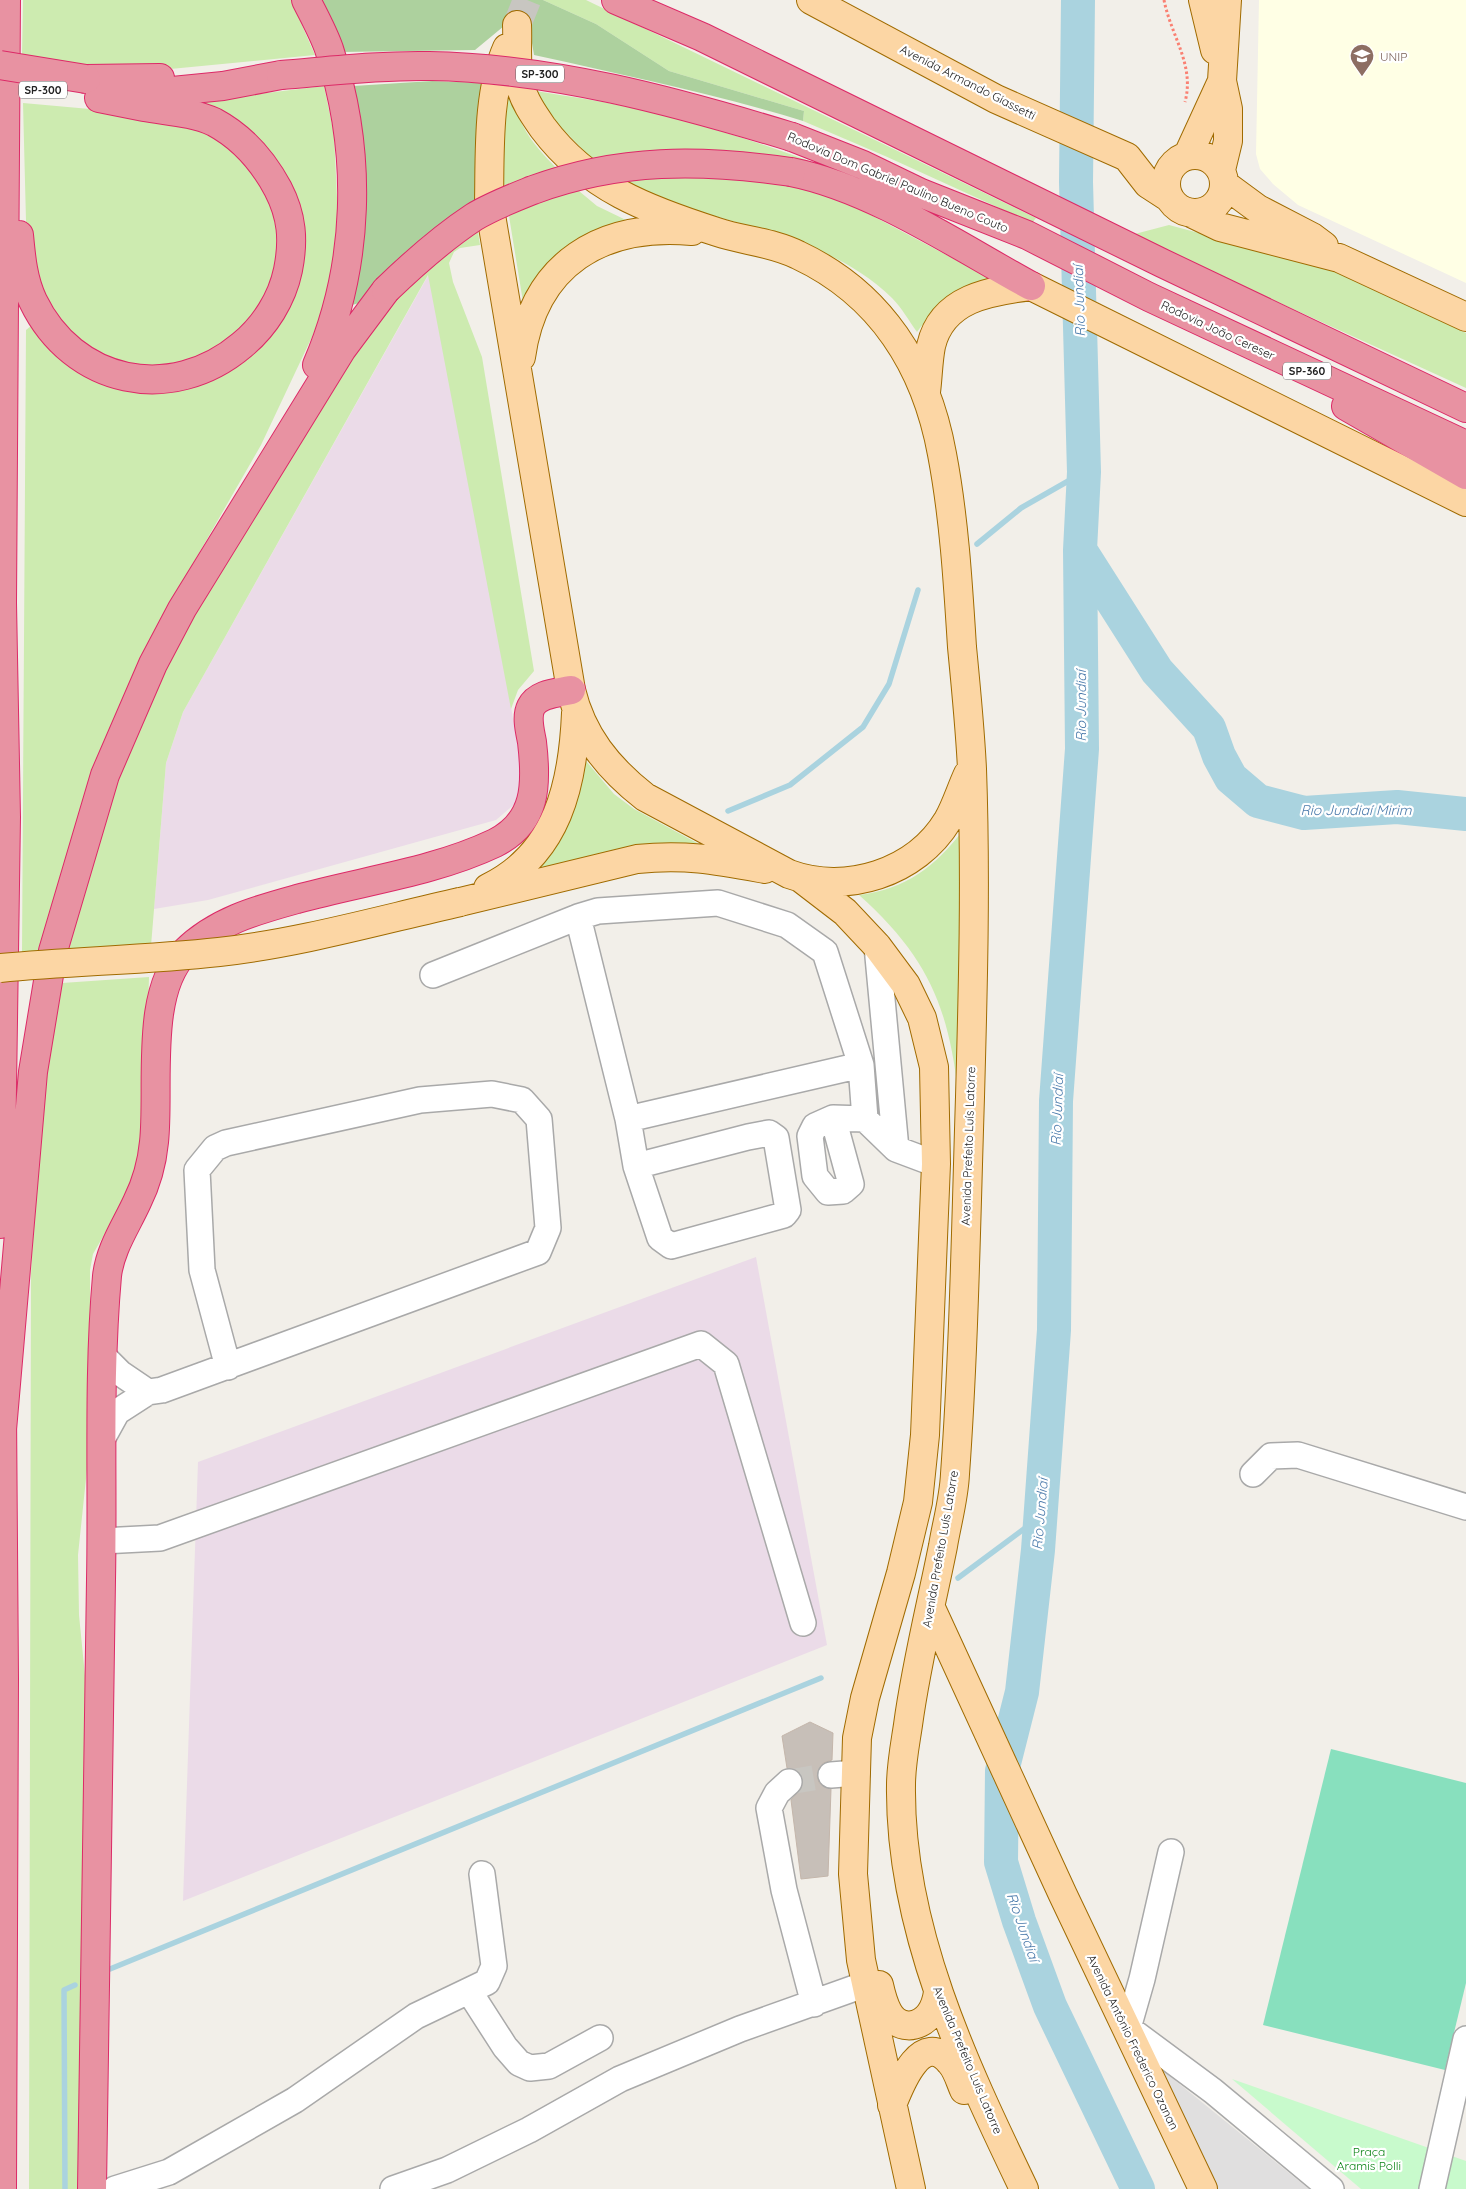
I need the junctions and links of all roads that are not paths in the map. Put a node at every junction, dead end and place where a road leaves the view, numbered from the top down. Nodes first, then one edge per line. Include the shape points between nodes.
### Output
1 (306, 0) edge
2 (616, 0) edge
3 (811, 0) edge
4 (1203, 0) edge
5 (1227, 0) edge
6 (6, 9) edge
7 (0, 65) edge
8 (1222, 81) junction
9 (0, 84) edge
10 (90, 91) junction
11 (1123, 155) junction
12 (1186, 156) junction
13 (1222, 177) junction
14 (1168, 197) junction
15 (1193, 214) junction
16 (723, 234) junction
17 (1027, 235) joint
18 (1339, 258) junction
19 (1031, 286) junction
20 (1466, 317) edge
21 (1229, 335) junction
22 (519, 375) junction
23 (926, 392) junction
24 (1466, 408) edge
25 (286, 438) junction
26 (1466, 445) edge
27 (1466, 475) edge
28 (1466, 502) edge
29 (573, 700) junction
30 (972, 766) junction
31 (796, 876) junction
32 (460, 902) junction
33 (578, 917) junction
34 (876, 946) junction
35 (0, 968) edge
36 (433, 975) dead end
37 (861, 1065) junction
38 (833, 1118) dead end
39 (628, 1119) junction
40 (865, 1120) junction
41 (896, 1150) junction
42 (936, 1164) junction
43 (636, 1166) junction
44 (0, 1224) edge
45 (0, 1232) edge
46 (102, 1355) junction
47 (228, 1366) junction
48 (148, 1392) junction
49 (2, 1430) junction
50 (102, 1441) junction
51 (1253, 1474) dead end
52 (1466, 1507) edge
53 (102, 1541) junction
54 (931, 1608) junction
55 (803, 1623) dead end
56 (788, 1782) tunnel mouth
57 (855, 1825) junction
58 (1171, 1852) dead end
59 (482, 1874) dead end
60 (866, 1984) junction
61 (469, 1991) junction
62 (938, 1992) junction
63 (814, 2004) junction
64 (2, 2012) junction
65 (1128, 2028) junction
66 (600, 2038) dead end
67 (1466, 2039) edge
68 (892, 2105) junction
69 (129, 2187) edge
70 (2, 2189) edge
71 (18, 2189) edge
72 (92, 2189) edge
73 (393, 2189) edge
74 (911, 2189) edge
75 (1010, 2189) edge
76 (1024, 2189) edge
77 (1203, 2189) edge
78 (1331, 2189) edge
79 (1432, 2189) edge

1 - 25 highway via 328,47 341,96 352,175 352,218 350,253 329,337
2 - 24 highway, SP-360 via 702,38
3 - 11 main road, Avenida Armando Giassetti via 996,99
4 - 8 main road
5 - 8 main road
6 - 10 highway via 22,268 33,301 53,333 78,357 103,372 137,380 174,377 205,368 232,354 255,334 274,308 291,255 292,229 285,202 255,155 235,135 212,121
6 - 44 highway via 2,603 6,817
7 - 10 highway, bridge
8 - 12 main road
8 - 13 main road via 1228,109 1228,141
9 - 10 highway, SP-300
10 - 17 highway, Rodovia Dom Gabriel Paulino Bueno Couto / SP-300, bridge via 428,66 526,72 605,86 792,137
11 - 12 main road
11 - 14 main road, Avenida Armando Giassetti via 1148,184
12 - 13 main road via 1204,156 1212,160
12 - 14 main road via 1175,162 1165,178
13 - 15 main road via 1223,193 1212,208
13 - 18 main road via 1258,209 1312,237
14 - 15 main road via 1174,206
15 - 18 main road via 1220,227
16 - 22 main road via 667,229 621,234 592,246 571,260 553,277 535,309 525,332
16 - 22 main road via 645,207 604,187 573,163 531,111 519,84 517,25 500,62 491,128 489,203
16 - 23 main road via 775,245 801,256 858,293 887,326
17 - 21 highway, Rodovia João Cereser / SP-360
18 - 20 main road
19 - 23 main road via 984,293 966,300 948,314 931,346
19 - 25 highway, bridge via 852,190 820,178 748,166 650,164 602,169 515,197 476,216 429,250 386,290 342,349
19 - 28 main road
21 - 26 highway, Rodovia João Cereser / SP-360
21 - 27 highway
22 - 29 main road
23 - 30 main road, Avenida Prefeito Luís Latorre via 938,430 947,483
25 - 49 highway via 182,609 153,664 121,733 86,834 53,951 33,1072
29 - 31 main road via 591,742 624,780 644,797
29 - 32 main road via 574,746 560,810 547,834 532,856 516,871
29 - 46 highway via 540,698 531,707 528,721 534,781 531,804 523,820 508,836 430,866 286,902 227,922 181,955 164,989 157,1020 155,1138 149,1174 112,1253
30 - 31 main road via 948,820 927,846 907,862 886,873 862,879 836,881
30 - 54 main road, Avenida Prefeito Luís Latorre via 974,891 962,1347 955,1484
31 - 32 main road via 701,857 661,857
31 - 34 main road via 845,912
32 - 35 main road, bridge via 221,952
33 - 36 street
33 - 37 street via 598,911 718,903 787,925 825,952
33 - 39 street
34 - 41 street
34 - 42 main road via 906,985 922,1018 934,1067
37 - 39 street
37 - 40 street
38 - 40 street
39 - 43 street
40 - 41 street
41 - 42 street
42 - 57 main road via 925,1435 918,1502 857,1738 844,1774
43 - 43 street via 769,1133 776,1138 788,1210 784,1215 671,1246 660,1238
45 - 49 highway
46 - 48 street via 120,1373
46 - 50 highway
47 - 47 street via 538,1252 548,1228 539,1119 522,1100 492,1094 420,1100 215,1148 197,1170 202,1270
47 - 48 street
48 - 50 street via 118,1412
49 - 64 highway
50 - 53 highway
51 - 52 street via 1270,1456 1298,1455
53 - 55 street via 160,1538 701,1344 726,1364
53 - 72 highway
54 - 62 main road, Avenida Prefeito Luís Latorre via 914,1678 901,1780 902,1829 912,1895
54 - 65 main road, Avenida Antônio Frederico Ozanan
56 - 63 street via 777,1792 769,1808 784,1890
57 - 60 main road via 853,1874
57 - 62 main road via 874,1957 882,2000 888,2013 904,2026 924,2021 931,2013
58 - 65 street
59 - 61 street via 494,1966 487,1982
60 - 63 street
60 - 68 main road
61 - 66 street via 505,2047 519,2063 530,2068 548,2066
61 - 69 street via 416,2016 295,2100 169,2172
62 - 76 main road, Avenida Prefeito Luís Latorre
63 - 73 street via 740,2029 620,2079 529,2130 447,2170
64 - 70 highway
64 - 71 highway
65 - 77 main road, Avenida Antônio Frederico Ozanan
65 - 78 street via 1213,2091
67 - 79 street
68 - 74 main road
68 - 75 main road via 901,2080 914,2060 932,2053 942,2055 951,2063

